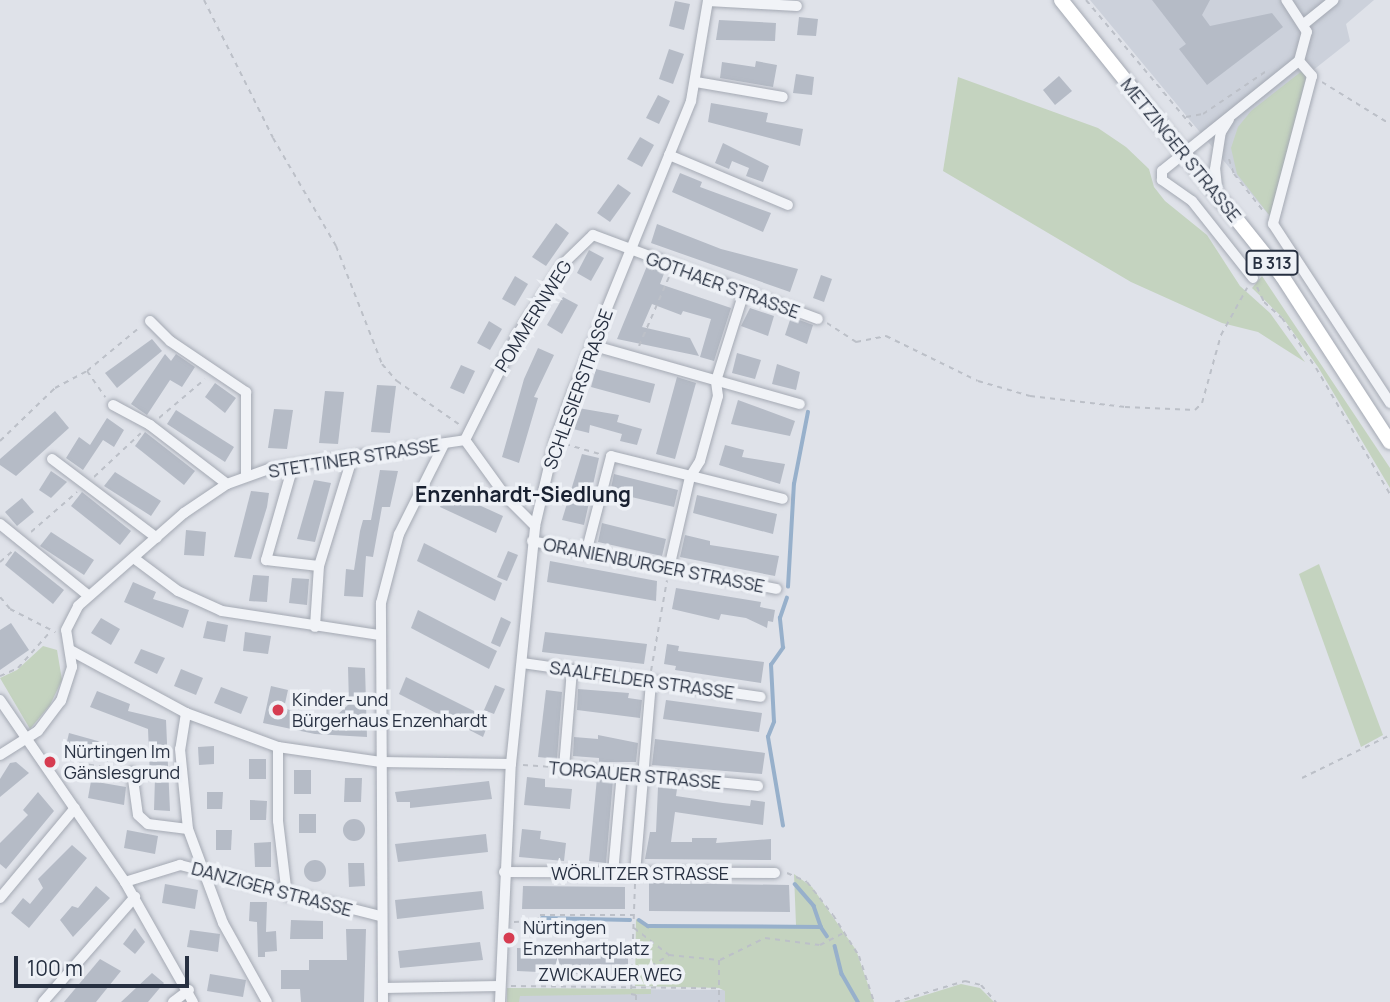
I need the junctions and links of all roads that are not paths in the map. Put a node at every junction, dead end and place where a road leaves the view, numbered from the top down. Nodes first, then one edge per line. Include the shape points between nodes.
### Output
1 (1061, 0) edge
2 (1286, 0) edge
3 (1334, 0) edge
4 (708, 1) edge
5 (797, 6) dead end
6 (1304, 24) junction
7 (1299, 61) junction
8 (696, 82) junction
9 (783, 97) dead end
10 (1232, 113) junction
11 (1183, 152) junction
12 (669, 155) junction
13 (1218, 196) junction
14 (788, 205) dead end
15 (629, 250) junction
16 (1253, 278) road end
17 (744, 292) junction
18 (818, 319) road end
19 (150, 321) road end
20 (591, 345) junction
21 (716, 381) junction
22 (1390, 403) edge
23 (800, 404) dead end
24 (113, 405) road end
25 (465, 440) junction
26 (1390, 442) edge
27 (444, 444) junction
28 (52, 459) dead end
29 (352, 459) junction
30 (293, 466) junction
31 (246, 476) junction
32 (690, 477) junction
33 (227, 484) junction
34 (783, 499) dead end
35 (0, 524) edge
36 (534, 526) junction
37 (158, 538) junction
38 (532, 541) junction
39 (586, 553) junction
40 (135, 559) junction
41 (319, 566) junction
42 (669, 568) junction
43 (776, 589) dead end
44 (89, 596) junction
45 (315, 627) junction
46 (379, 635) junction
47 (70, 650) junction
48 (522, 663) junction
49 (572, 670) junction
50 (651, 681) junction
51 (761, 697) dead end
52 (0, 700) edge
53 (186, 713) junction
54 (26, 737) junction
55 (278, 747) junction
56 (0, 755) edge
57 (381, 762) junction
58 (512, 764) junction
59 (132, 772) road end
60 (622, 773) junction
61 (642, 775) junction
62 (758, 786) dead end
63 (75, 808) junction
64 (617, 822) junction
65 (638, 824) junction
66 (188, 830) junction
67 (201, 868) junction
68 (504, 872) junction
69 (613, 873) junction
70 (635, 873) junction
71 (775, 873) road end
72 (125, 882) junction
73 (287, 895) junction
74 (135, 897) junction
75 (0, 898) edge
76 (380, 916) junction
77 (500, 986) junction
78 (383, 988) junction
79 (188, 990) junction
80 (43, 1002) edge
81 (173, 1002) edge
82 (193, 1002) edge
83 (267, 1002) edge
84 (383, 1002) edge
85 (500, 1002) edge

1 - 11 main road, METZINGER STRASSE / B 313
2 - 6 street
3 - 6 street
4 - 5 street
4 - 8 street, SCHLESIERSTRASSE
6 - 7 street via 1308,41
7 - 10 street
7 - 22 street via 1312,76 1273,224
8 - 9 street
8 - 12 street, SCHLESIERSTRASSE
10 - 11 street
10 - 13 street via 1221,132
11 - 13 main road, METZINGER STRASSE / B 313
11 - 16 street via 1162,171 1163,180 1192,201
12 - 14 street
12 - 15 street, SCHLESIERSTRASSE
13 - 26 main road, METZINGER STRASSE / B 313 via 1304,305
15 - 17 street, GOTHAER STRASSE
15 - 20 street, SCHLESIERSTRASSE
15 - 25 street, POMMERNWEG via 600,234 574,251 518,334
17 - 18 street, GOTHAER STRASSE
17 - 21 street
19 - 31 street via 170,341 246,392
20 - 21 street
20 - 36 street, SCHLESIERSTRASSE via 555,441
21 - 23 street
21 - 32 street via 718,396 700,461
24 - 33 street via 150,425
25 - 27 street, STETTINER STRASSE
25 - 36 street, STETTINER STRASSE
27 - 29 street, STETTINER STRASSE
27 - 46 street via 396,544
28 - 37 street
29 - 30 street, STETTINER STRASSE
29 - 41 street
30 - 31 street, STETTINER STRASSE
30 - 41 street via 266,560
31 - 33 street, STETTINER STRASSE
32 - 34 street
32 - 39 street via 611,456
32 - 42 street
33 - 37 street, STETTINER STRASSE via 184,513
35 - 44 street
36 - 38 street, SCHLESIERSTRASSE
37 - 40 street, STETTINER STRASSE
38 - 39 street, ORANIENBURGER STRASSE
38 - 48 street, SCHLESIERSTRASSE
39 - 42 street, ORANIENBURGER STRASSE
40 - 44 street, STETTINER STRASSE
40 - 45 street via 178,591 222,611
41 - 45 street
42 - 43 street, ORANIENBURGER STRASSE
44 - 47 street, STETTINER STRASSE via 71,614 66,630
45 - 46 street
46 - 57 street
47 - 53 street
47 - 54 street via 72,667 61,701 38,731
48 - 49 street, SAALFELDER STRASSE
48 - 58 street, SCHLESIERSTRASSE
49 - 50 street, SAALFELDER STRASSE
49 - 60 street, TORGAUER STRASSE via 564,767
50 - 51 street, SAALFELDER STRASSE
50 - 61 street
52 - 54 street
53 - 55 street
53 - 66 street via 180,749
54 - 56 street
54 - 63 street
55 - 57 street
55 - 73 street via 278,821
57 - 58 street
57 - 76 street
58 - 68 street, SCHLESIERSTRASSE
59 - 66 street via 138,815 148,824
60 - 61 street, TORGAUER STRASSE
60 - 64 street
61 - 62 street, TORGAUER STRASSE
61 - 65 street
63 - 72 street
63 - 75 street
64 - 65 street
64 - 69 street
65 - 70 street
66 - 67 street
67 - 72 street, DANZIGER STRASSE via 180,865
67 - 73 street, DANZIGER STRASSE
67 - 83 street via 223,923
68 - 69 street, WÖRLITZER STRASSE
68 - 77 street, SCHLESIERSTRASSE
69 - 70 street, WÖRLITZER STRASSE
70 - 71 street, WÖRLITZER STRASSE
72 - 74 street
73 - 76 street, DANZIGER STRASSE
74 - 79 street
74 - 80 street
76 - 78 street
77 - 78 street
77 - 85 street, SCHLESIERSTRASSE
78 - 84 street
79 - 81 street
79 - 82 street

